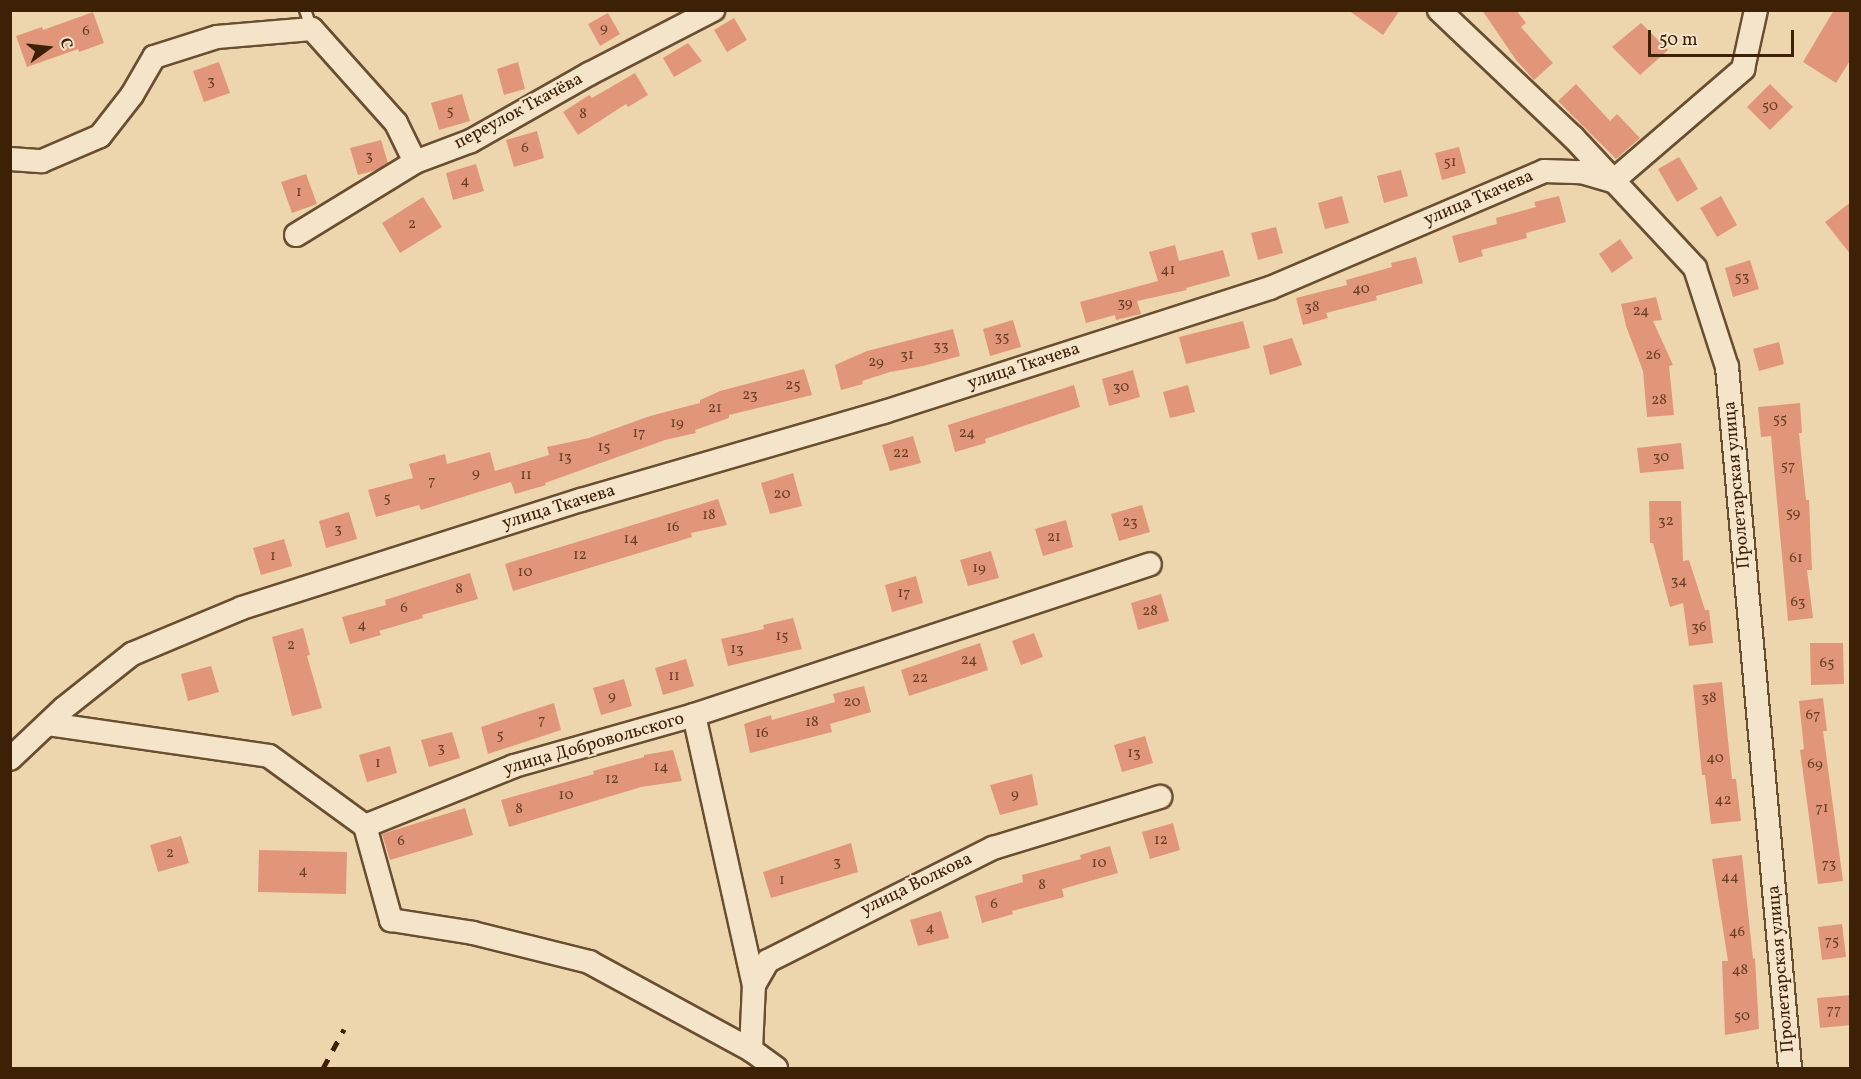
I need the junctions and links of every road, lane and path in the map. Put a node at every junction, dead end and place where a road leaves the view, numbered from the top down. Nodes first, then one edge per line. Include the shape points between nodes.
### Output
1 (713, 10) edge
2 (1439, 10) edge
3 (1756, 10) edge
4 (308, 20) edge
5 (10, 159) edge
6 (415, 162) junction
7 (1613, 181) junction
8 (296, 235) dead end
9 (1150, 564) dead end
10 (694, 715) junction
11 (48, 724) junction
12 (10, 759) edge
13 (1160, 797) dead end
14 (365, 826) junction
15 (754, 985) junction
16 (751, 1050) junction
17 (776, 1068) edge
18 (1790, 1068) edge

1 - 6 street, переулок Ткачёва via 471,141
2 - 7 street, Пролетарская улица via 1573,137
3 - 7 street via 1743,69
4 - 5 street via 218,37 154,57 132,95 100,136 42,161
4 - 6 street via 396,123
6 - 8 street, переулок Ткачёва
7 - 11 street, улица Ткачева via 1581,171 1544,171 1270,288 884,412 570,503 205,621 132,654
7 - 18 street, Пролетарская улица via 1695,268 1727,367
9 - 10 street, улица Добровольского
10 - 14 street, улица Добровольского via 514,766
10 - 15 street
11 - 12 street, улица Ткачева
11 - 14 street via 269,756
13 - 15 street, улица Волкова via 993,848 768,961
14 - 16 street via 391,920 473,933 589,962
15 - 16 street, улица Волкова
16 - 17 street

